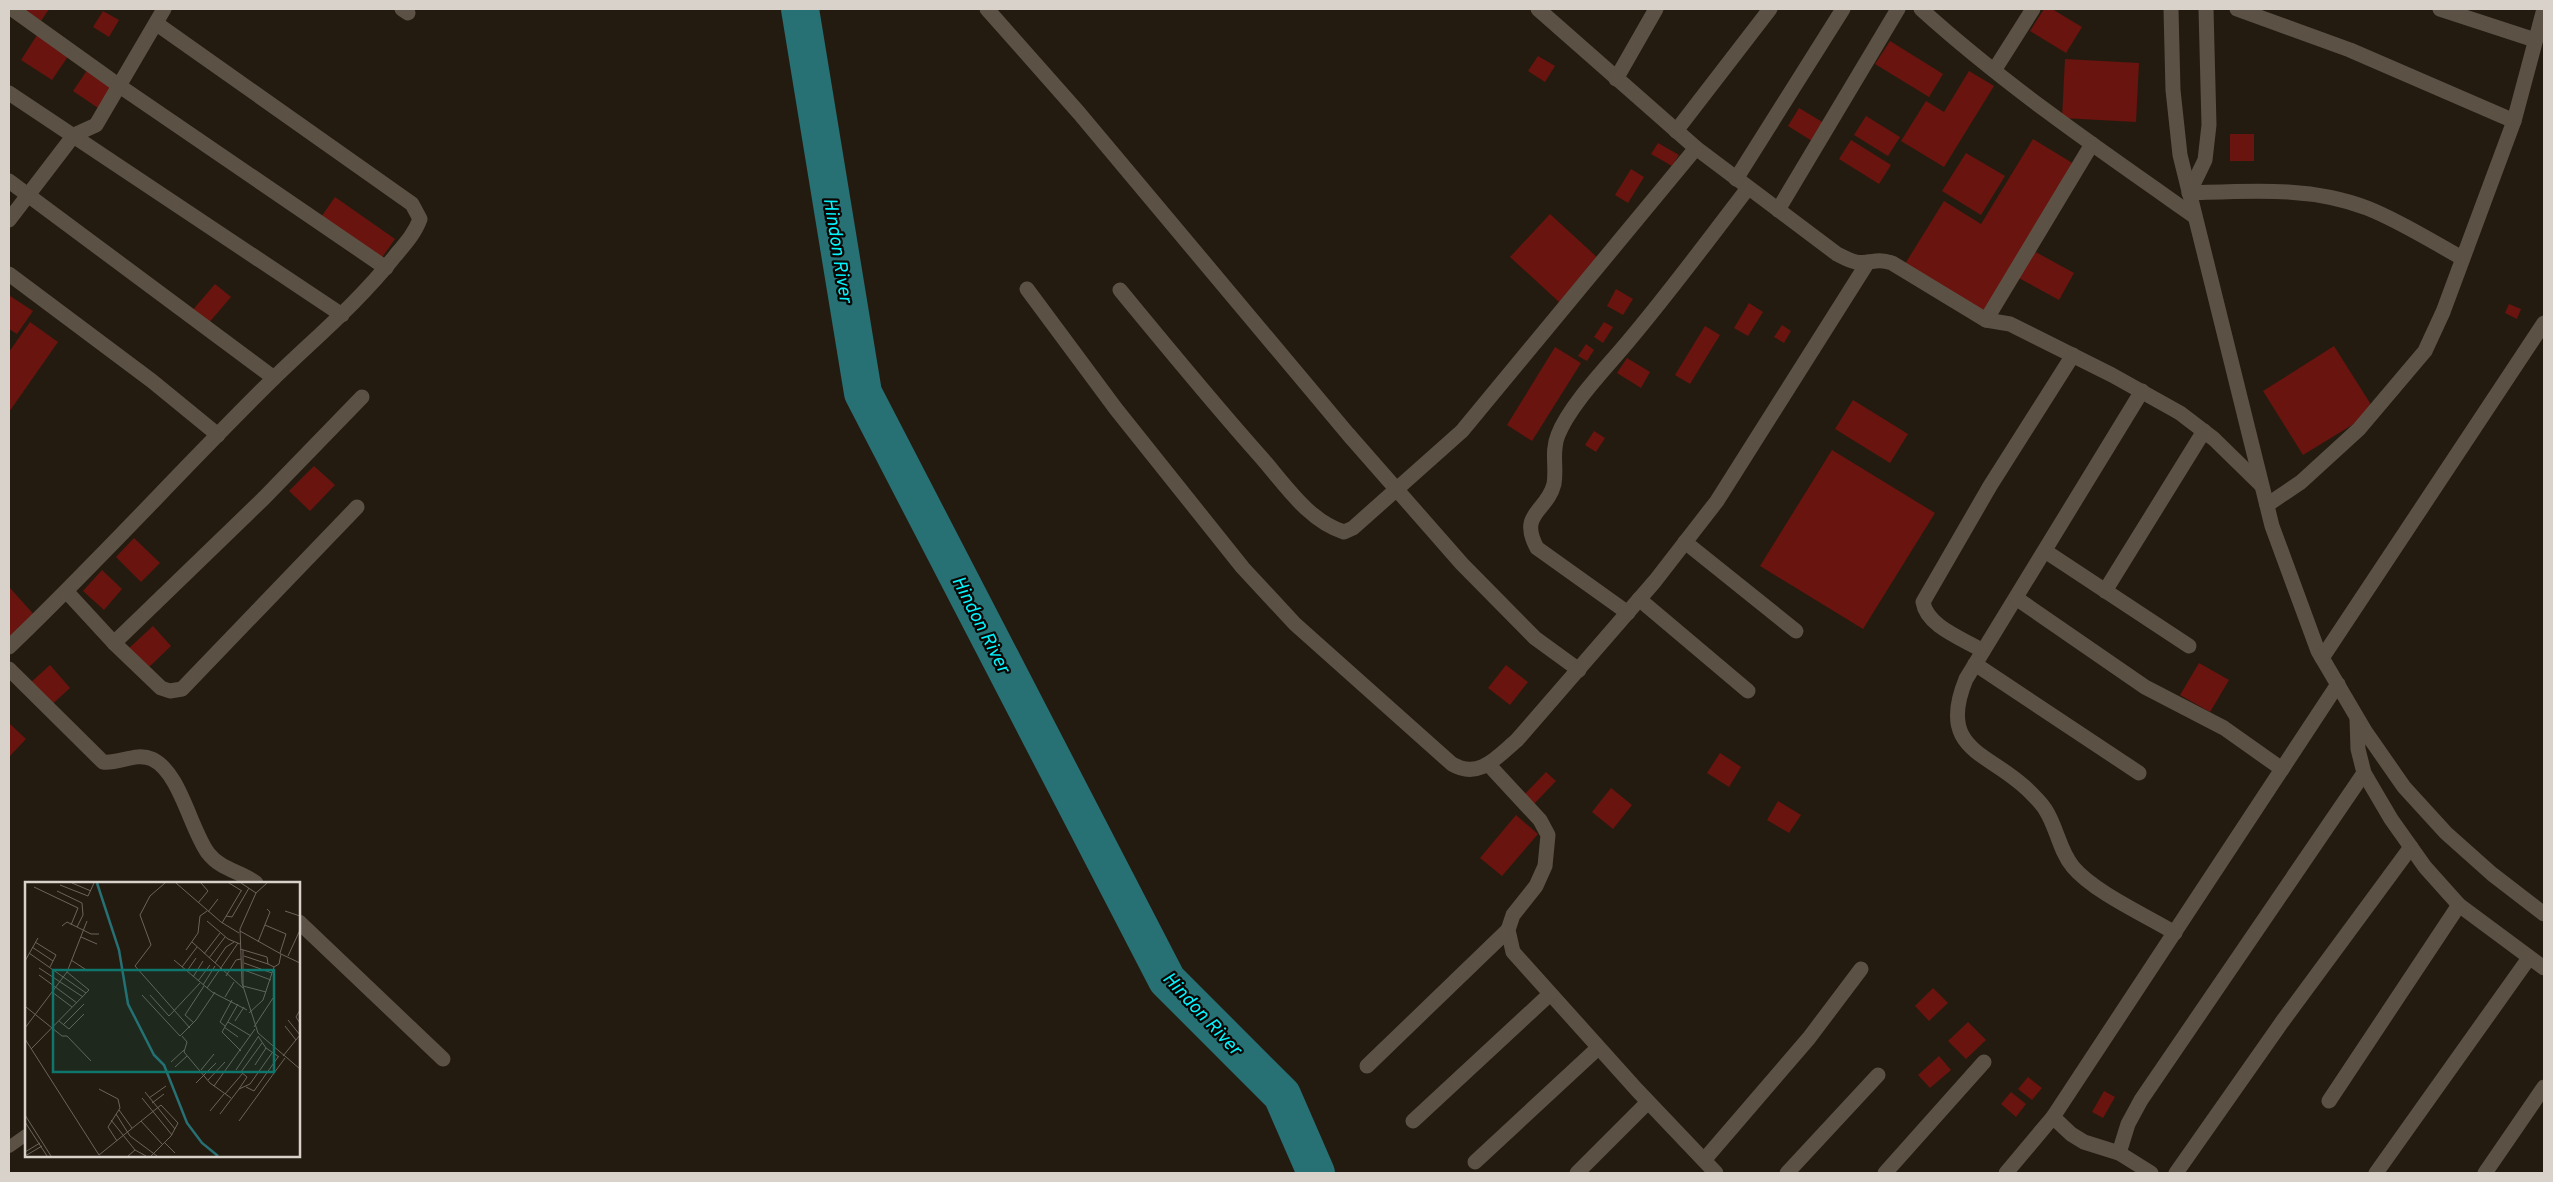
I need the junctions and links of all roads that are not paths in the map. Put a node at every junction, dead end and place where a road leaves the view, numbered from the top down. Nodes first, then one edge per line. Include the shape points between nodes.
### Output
1 (12, 9) edge
2 (164, 9) edge
3 (987, 9) edge
4 (1656, 9) edge
5 (1770, 9) edge
6 (1843, 9) edge
7 (1898, 9) edge
8 (1921, 9) edge
9 (2033, 9) edge
10 (2171, 9) edge
11 (2206, 9) edge
12 (2237, 9) edge
13 (2440, 9) edge
14 (2544, 9) edge
15 (1543, 10) edge
16 (157, 24) junction
17 (2535, 40) junction
18 (1995, 69) junction
19 (1616, 79) junction
20 (120, 87) junction
21 (9, 93) edge
22 (2514, 121) junction
23 (1676, 131) junction
24 (74, 136) junction
25 (2092, 144) junction
26 (1696, 148) junction
27 (9, 182) edge
28 (1742, 183) junction
29 (2189, 193) junction
30 (27, 194) junction
31 (1778, 210) junction
32 (2194, 216) junction
33 (9, 220) edge
34 (2462, 258) junction
35 (1868, 262) junction
36 (386, 268) junction
37 (9, 274) edge
38 (1027, 289) dead end
39 (1120, 290) dead end
40 (342, 315) junction
41 (1986, 320) junction
42 (2544, 323) edge
43 (2073, 355) junction
44 (274, 378) junction
45 (2142, 391) junction
46 (362, 397) dead end
47 (2204, 431) junction
48 (218, 435) junction
49 (2262, 486) junction
50 (1396, 489) junction
51 (2267, 505) junction
52 (357, 507) dead end
53 (1685, 542) junction
54 (2045, 551) junction
55 (2105, 591) junction
56 (67, 592) junction
57 (2016, 598) junction
58 (1639, 600) junction
59 (1628, 613) junction
60 (1796, 631) dead end
61 (114, 643) junction
62 (2189, 646) dead end
63 (9, 647) edge
64 (1979, 657) junction
65 (2322, 658) junction
66 (9, 669) edge
67 (1579, 670) junction
68 (2338, 684) junction
69 (1748, 691) dead end
70 (2356, 716) junction
71 (1488, 764) junction
72 (2282, 769) junction
73 (2139, 773) dead end
74 (2364, 773) junction
75 (2411, 847) junction
76 (254, 882) edge
77 (2459, 905) junction
78 (2544, 914) edge
79 (300, 923) edge
80 (1508, 930) junction
81 (2175, 933) junction
82 (2529, 958) junction
83 (2544, 968) edge
84 (1861, 969) dead end
85 (1550, 994) junction
86 (1598, 1048) junction
87 (442, 1059) dead end
88 (1984, 1062) dead end
89 (1367, 1066) dead end
90 (1878, 1075) dead end
91 (2544, 1087) edge
92 (2329, 1101) dead end
93 (1648, 1102) junction
94 (2053, 1117) junction
95 (1413, 1121) dead end
96 (25, 1135) edge
97 (9, 1147) edge
98 (2119, 1152) junction
99 (1705, 1159) junction
100 (1475, 1162) dead end
101 (1577, 1173) edge
102 (1716, 1173) edge
103 (1787, 1173) edge
104 (1885, 1173) edge
105 (2006, 1173) edge
106 (2151, 1173) edge
107 (2176, 1173) edge
108 (2376, 1173) edge
109 (2485, 1173) edge

1 - 20 street
2 - 16 street
3 - 50 street via 1079,113
4 - 19 street
5 - 23 street
6 - 28 street
7 - 31 street
8 - 18 street
9 - 18 street
10 - 29 street via 2173,90 2180,155
11 - 29 street via 2210,125 2205,160
12 - 22 street via 2350,50
13 - 17 street
14 - 17 street
15 - 19 street
16 - 20 street
16 - 36 street via 412,204 420,219 416,230
17 - 22 street
18 - 25 street
19 - 23 street
20 - 24 street via 96,125
20 - 36 street
21 - 24 street
22 - 34 street
23 - 26 street
24 - 30 street
24 - 40 street
25 - 32 street
25 - 41 street
26 - 28 street
26 - 50 street via 1462,431
27 - 30 street
28 - 31 street
28 - 59 street via 1671,290 1575,407 1558,433 1553,449 1554,483 1530,524 1530,535 1537,548
29 - 32 street
29 - 34 street via 2294,191 2339,200 2368,209
30 - 33 street
30 - 44 street
31 - 35 street via 1837,254 1856,262
32 - 49 street
34 - 51 street via 2425,351 2359,430 2301,482
35 - 41 street via 1878,258 1892,263
35 - 53 street via 1717,501
36 - 40 street
37 - 48 street via 152,381
38 - 71 street via 1189,502 1243,568 1295,624 1452,764 1464,771
39 - 50 street via 1303,504 1333,529 1344,532 1353,528
40 - 44 street
41 - 43 street via 2010,324
42 - 65 street
43 - 45 street
43 - 64 street via 1990,486 1924,602 1925,612 1934,622
44 - 48 street
45 - 47 street via 2180,412
45 - 54 street
46 - 61 street via 264,498
47 - 49 street
47 - 55 street
48 - 56 street
49 - 51 street
50 - 67 street via 1462,564 1535,638
51 - 65 street via 2298,601
52 - 61 street via 182,689 170,691 161,688
53 - 58 street
53 - 60 street
54 - 55 street
54 - 57 street
55 - 62 street
56 - 61 street
56 - 63 street
57 - 64 street
57 - 72 street via 2145,687 2224,728
58 - 59 street
58 - 69 street
59 - 67 street
64 - 73 street
64 - 81 street via 1958,699 1956,718 1961,735 2045,808 2064,855 2088,882
65 - 68 street
66 - 76 street via 103,762 114,764 139,757 162,765 209,854 223,868
67 - 71 street via 1517,740
68 - 70 street
68 - 72 street
70 - 74 street via 2358,749
70 - 78 street via 2404,787 2446,833
71 - 80 street via 1540,820 1548,835 1546,866 1536,886 1513,915
72 - 81 street
74 - 75 street
74 - 98 street via 2141,1100 2128,1124
75 - 77 street via 2424,867
75 - 107 street
77 - 82 street
77 - 92 street
79 - 87 street
80 - 85 street via 1513,952
80 - 89 street
81 - 94 street
82 - 83 street
82 - 108 street
84 - 99 street via 1809,1038
85 - 86 street
85 - 95 street
86 - 93 street
86 - 100 street
88 - 104 street
90 - 103 street
91 - 109 street
93 - 99 street
93 - 101 street
94 - 98 street via 2084,1142
94 - 105 street
96 - 97 lane
98 - 106 street
99 - 102 street

